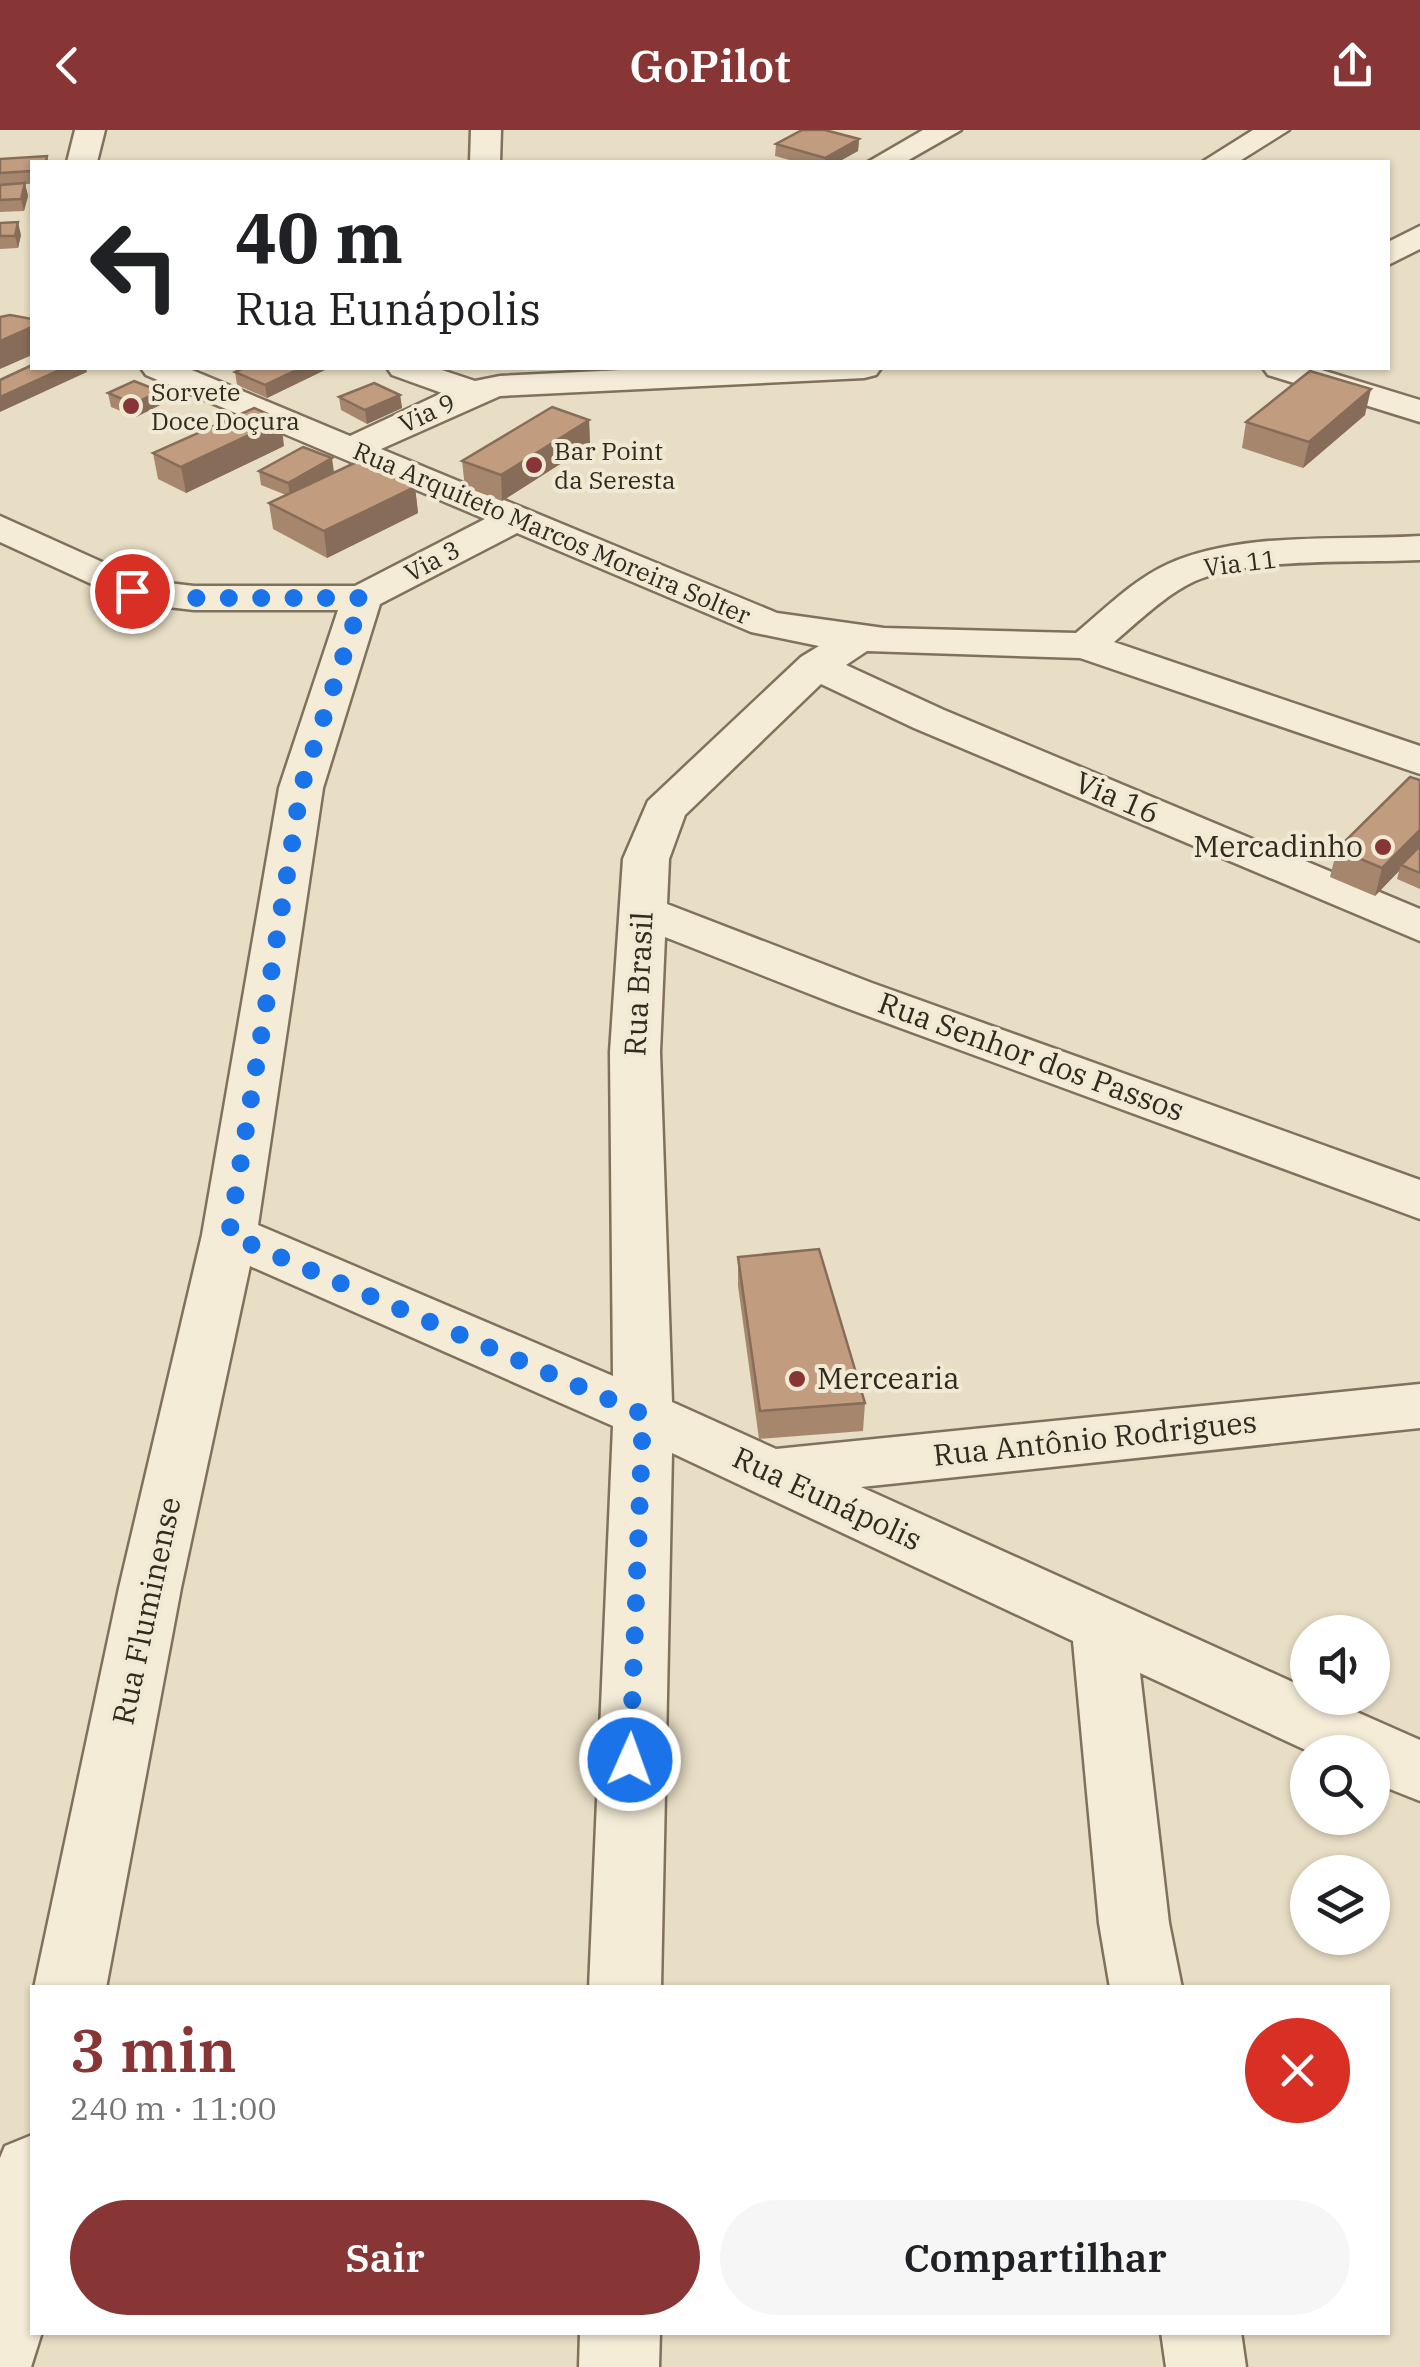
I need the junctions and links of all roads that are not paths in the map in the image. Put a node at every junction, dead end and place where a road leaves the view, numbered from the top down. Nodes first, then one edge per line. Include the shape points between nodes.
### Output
1 (90, 130) edge
2 (486, 130) edge
3 (946, 130) edge
4 (1274, 130) edge
5 (82, 160) edge
6 (485, 160) edge
7 (887, 160) edge
8 (1221, 160) edge
9 (1420, 235) edge
10 (1390, 255) edge
11 (163, 370) edge
12 (410, 370) edge
13 (815, 370) edge
14 (1287, 370) edge
15 (473, 392) junction
16 (1420, 411) edge
17 (353, 448) junction
18 (518, 517) junction
19 (0, 527) edge
20 (1420, 548) edge
21 (362, 598) junction
22 (1085, 646) junction
23 (834, 654) junction
24 (1413, 747) edge
25 (644, 911) junction
26 (1420, 926) edge
27 (1420, 1200) edge
28 (229, 1235) junction
29 (1420, 1406) edge
30 (643, 1414) junction
31 (769, 1473) junction
32 (1103, 1626) junction
33 (1420, 1772) edge
34 (71, 1985) edge
35 (625, 1985) edge
36 (1145, 1985) edge
37 (30, 2184) edge
38 (620, 2335) edge
39 (1201, 2335) edge
40 (0, 2344) edge
41 (619, 2367) edge
42 (1206, 2367) edge

1 - 5 street
2 - 6 street
3 - 7 street
4 - 8 street
9 - 10 street
11 - 17 street, Rua Arquiteto Marcos Moreira Solter
12 - 15 street
13 - 15 street, Via 9 via 546,381
14 - 16 street
15 - 17 street, Via 9
17 - 18 street, Rua Arquiteto Marcos Moreira Solter
18 - 21 street, Via 3
18 - 23 street, Rua Arquiteto Marcos Moreira Solter via 730,612 802,633
19 - 21 street, Via 3 via 132,591 194,598
20 - 22 street, Via 11 via 1188,570
21 - 28 street, Rua Fluminense via 301,788
22 - 23 street, Rua Arquiteto Marcos Moreira Solter via 1036,642
22 - 24 street, Rua Arquiteto Marcos Moreira Solter
23 - 25 street, Rua Brasil via 747,726 664,811 646,859
23 - 26 street, Via 16 via 929,719
25 - 27 street, Rua Senhor dos Passos
25 - 30 street, Rua Brasil via 634,1140
28 - 30 street, Rua Eunápolis
28 - 34 street, Rua Fluminense
29 - 31 street, Rua Antônio Rodrigues
30 - 31 street, Rua Eunápolis
30 - 35 street, Rua Brasil
31 - 32 street, Rua Eunápolis
32 - 33 street, Rua Eunápolis
32 - 36 street
37 - 40 street
38 - 41 street
39 - 42 street

